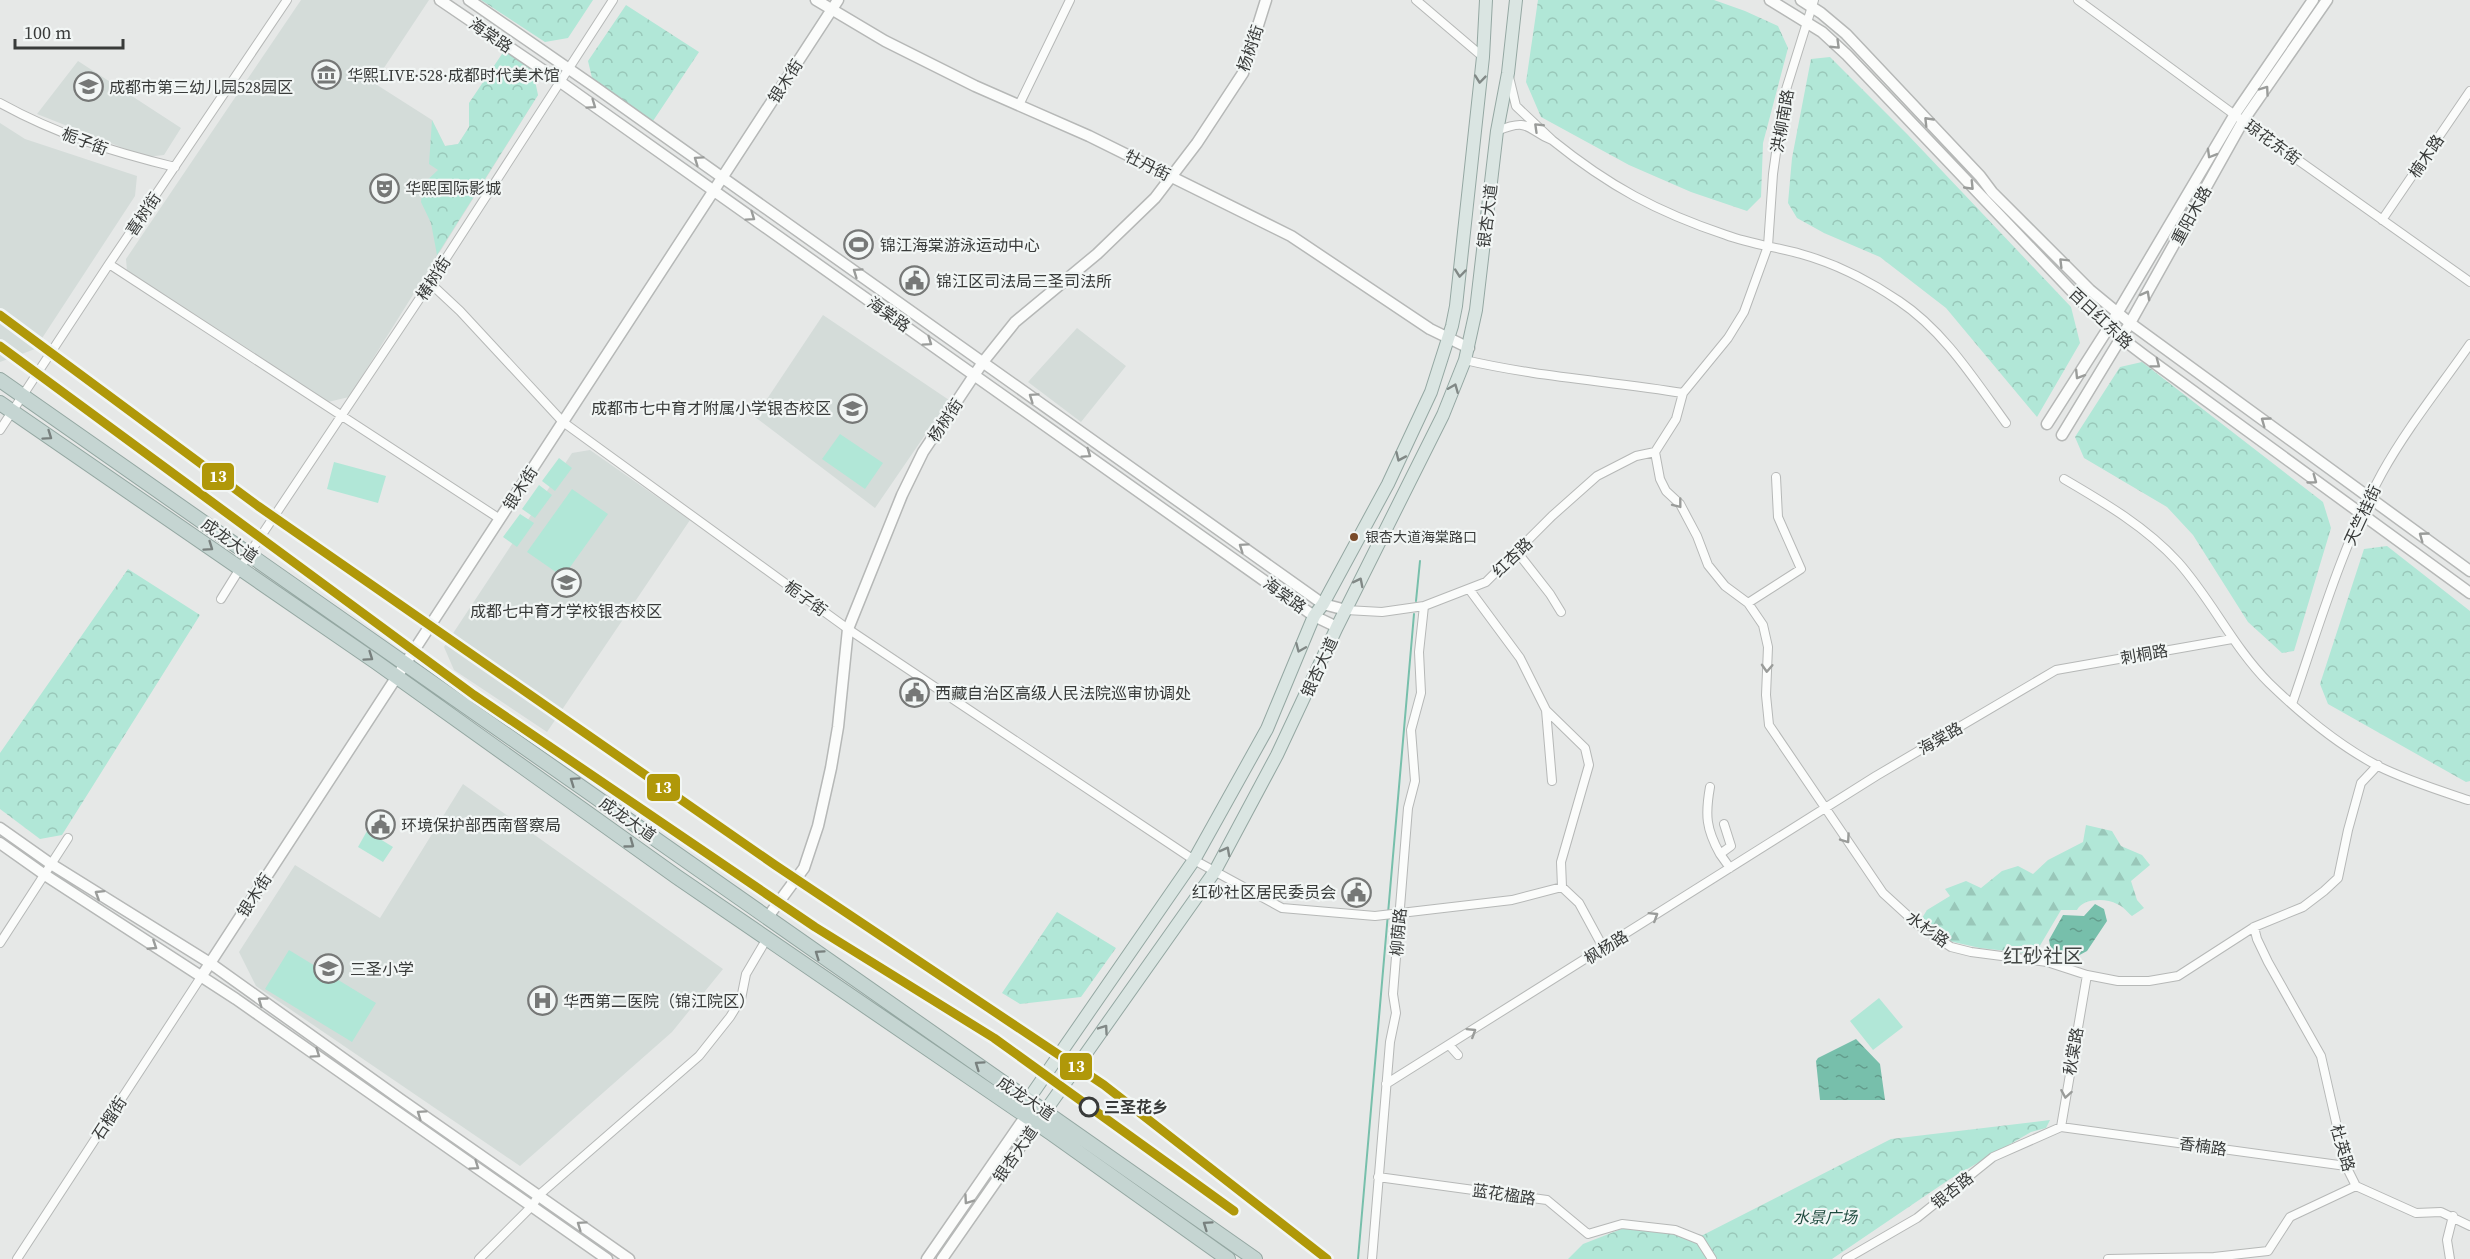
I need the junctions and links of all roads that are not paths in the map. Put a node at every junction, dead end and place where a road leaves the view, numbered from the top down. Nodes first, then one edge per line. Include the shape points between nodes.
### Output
1 (287, 0) edge
2 (440, 0) edge
3 (469, 0) edge
4 (614, 0) edge
5 (816, 0) edge
6 (1070, 0) edge
7 (1266, 0) edge
8 (1416, 0) edge
9 (1486, 0) edge
10 (1516, 0) edge
11 (1770, 0) edge
12 (1801, 0) edge
13 (2078, 0) edge
14 (2313, 0) edge
15 (2327, 0) edge
16 (1813, 3) edge
17 (835, 4) edge
18 (1807, 22) junction
19 (1483, 57) junction
20 (568, 68) junction
21 (1508, 73) junction
22 (559, 81) junction
23 (2470, 91) edge
24 (0, 103) edge
25 (1019, 105) junction
26 (2239, 118) junction
27 (1497, 131) junction
28 (1552, 140) junction
29 (175, 167) junction
30 (723, 177) junction
31 (1171, 177) junction
32 (714, 191) junction
33 (2382, 220) junction
34 (1768, 246) junction
35 (109, 264) junction
36 (2470, 282) edge
37 (430, 283) junction
38 (2118, 313) junction
39 (2130, 323) junction
40 (2109, 327) junction
41 (2120, 338) junction
42 (1448, 339) junction
43 (2470, 344) edge
44 (1467, 354) junction
45 (983, 362) junction
46 (975, 374) junction
47 (0, 380) edge
48 (1683, 393) junction
49 (23, 396) junction
50 (0, 403) edge
51 (12, 412) junction
52 (341, 416) junction
53 (563, 422) junction
54 (2006, 423) dead end
55 (2047, 424) dead end
56 (0, 430) edge
57 (2062, 435) dead end
58 (1655, 452) junction
59 (1776, 477) dead end
60 (2064, 479) dead end
61 (2370, 498) junction
62 (2361, 515) junction
63 (500, 519) junction
64 (1518, 553) junction
65 (249, 554) junction
66 (240, 569) junction
67 (2470, 571) edge
68 (1469, 589) junction
69 (2470, 593) edge
70 (221, 599) dead end
71 (1748, 603) junction
72 (1323, 604) junction
73 (1424, 606) junction
74 (1346, 610) junction
75 (1561, 612) dead end
76 (1314, 616) junction
77 (1337, 627) junction
78 (848, 629) junction
79 (2232, 639) junction
80 (406, 663) junction
81 (2056, 670) joint
82 (397, 677) junction
83 (2292, 704) junction
84 (1546, 710) junction
85 (2378, 765) junction
86 (1552, 781) dead end
87 (1710, 787) dead end
88 (2468, 800) dead end
89 (1825, 808) junction
90 (1724, 824) dead end
91 (0, 828) edge
92 (69, 838) dead end
93 (0, 843) edge
94 (1720, 854) junction
95 (1194, 860) junction
96 (51, 864) junction
97 (1730, 868) junction
98 (1215, 871) junction
99 (45, 875) junction
100 (1562, 887) junction
101 (1396, 913) junction
102 (767, 918) junction
103 (2254, 927) junction
104 (766, 940) junction
105 (0, 944) edge
106 (1604, 949) junction
107 (210, 963) junction
108 (2087, 975) junction
109 (201, 976) junction
110 (1450, 1046) junction
111 (1458, 1055) dead end
112 (1386, 1084) junction
113 (1028, 1100) junction
114 (1046, 1111) junction
115 (1031, 1121) junction
116 (2061, 1127) junction
117 (2346, 1166) junction
118 (1378, 1177) junction
119 (2356, 1186) junction
120 (539, 1195) junction
121 (532, 1206) junction
122 (2453, 1216) junction
123 (2470, 1226) edge
124 (17, 1259) edge
125 (479, 1259) edge
126 (607, 1259) edge
127 (629, 1259) edge
128 (927, 1259) edge
129 (942, 1259) edge
130 (1228, 1259) edge
131 (1255, 1259) edge
132 (1372, 1259) edge
133 (1712, 1259) edge
134 (1846, 1259) edge
135 (2108, 1259) edge
136 (2450, 1259) edge

1 - 29 street, 喜树街
2 - 22 street, 海棠路
3 - 20 street, 海棠路
4 - 20 street, 椿树街
5 - 17 street, 牡丹街
6 - 25 street
7 - 31 street, 杨树街 via 1243,73
8 - 19 street
9 - 19 main road, 银杏大道
10 - 21 main road, 银杏大道
11 - 18 street, 百日红东路
12 - 16 street, 百日红东路
13 - 26 street, 琼花东街
14 - 26 street, 重阳木路
26 -> 15 street, 重阳木路
16 - 18 street, 洪柳南路
38 -> 16 street, 百日红东路 via 1992,192
17 - 25 street, 牡丹街 via 885,41
17 - 30 street, 银木街
18 - 34 street, 洪柳南路 via 1784,96
18 -> 40 street, 百日红东路 via 1847,55
19 -> 42 main road, 银杏大道 via 1456,306
20 - 22 street, 椿树街
30 -> 20 street, 海棠路
21 - 27 main road, 银杏大道
28 -> 21 street via 1516,106
22 -> 32 street, 海棠路
22 - 37 street, 椿树街
23 - 33 street, 楠木路
24 - 29 street, 栀子街 via 31,120 112,152
25 - 31 street, 牡丹街
26 - 33 street, 琼花东街
26 -> 38 street, 重阳木路
39 -> 26 street, 重阳木路
27 - 28 street via 1526,125
27 - 44 main road, 银杏大道 via 1476,310
28 - 34 street via 1589,170 1663,212
29 - 35 street, 喜树街
30 - 32 street, 银木街
45 -> 30 street, 海棠路
31 - 42 street, 牡丹街 via 1291,236
31 - 45 street, 杨树街 via 1155,198 1096,254 1015,322
32 -> 46 street, 海棠路
32 - 53 street, 银木街
33 - 36 street, 琼花东街
34 - 48 street, 洪柳南路 via 1744,312
34 - 54 street via 1843,268 1901,302 1942,338
35 - 49 street, 喜树街
35 - 52 street
37 - 52 street, 椿树街
37 - 53 street, 栀子街
38 - 39 street, 百日红东路
38 - 40 street, 重阳木路
39 - 41 street, 重阳木路
61 -> 39 street, 百日红东路
40 - 41 street, 百日红东路
40 -> 55 street, 重阳木路
41 - 57 street, 重阳木路
41 -> 62 street, 百日红东路
42 - 44 street, 牡丹街
42 -> 72 main road, 银杏大道 via 1431,392 1388,484
43 - 61 street, 天竺桂街 via 2400,441
44 - 48 street via 1531,374
74 -> 44 main road, 银杏大道 via 1443,415
45 - 46 street, 杨树街
72 -> 45 street, 海棠路
46 -> 76 street, 海棠路
46 - 78 street, 杨树街 via 923,452
47 - 49 highway, 成龙大道
48 - 58 street via 1676,418
49 - 51 street, 喜树街
49 - 65 highway, 成龙大道
50 - 51 highway, 成龙大道
51 - 56 street, 喜树街
51 -> 66 highway, 成龙大道
52 - 63 street
52 - 65 street, 椿树街
53 - 63 street, 银木街
53 - 78 street, 栀子街
58 - 64 street, 红杏路 via 1636,456 1598,476 1552,516
58 -> 71 street, 水杉路 via 1660,479 1680,504 1708,565 1725,586
59 - 71 street via 1778,517 1801,569
60 - 79 street via 2120,512 2178,562
61 - 62 street, 天竺桂街
67 -> 61 street, 百日红东路
62 - 69 street, 百日红东路
62 - 83 street, 天竺桂街
63 - 80 street, 银木街
64 - 68 street, 红杏路 via 1486,582
64 - 75 street
65 - 66 street, 椿树街
65 - 80 highway, 成龙大道
66 - 70 street, 椿树街
66 -> 82 highway, 成龙大道
68 - 73 street, 红杏路
68 - 84 street via 1520,658
71 -> 89 street, 水杉路 via 1763,625 1768,647 1769,725
72 - 74 street, 海棠路
72 - 76 main road, 银杏大道
73 - 74 street, 红杏路 via 1382,612
73 - 101 street, 柳荫路 via 1419,652 1421,693 1412,730 1415,781 1408,808
74 - 77 main road, 银杏大道
76 - 77 street, 海棠路
76 -> 95 main road, 银杏大道 via 1267,729
98 -> 77 main road, 银杏大道 via 1277,755
78 - 95 street, 栀子街
78 - 102 street, 杨树街 via 838,727 818,826 804,868
79 - 81 street, 刺桐路
79 - 83 street
80 - 82 street, 银木街
102 -> 80 highway, 成龙大道
81 - 89 street, 海棠路
82 -> 104 highway, 成龙大道
82 - 107 street, 银木街
83 - 85 street
84 - 86 street
84 - 100 street via 1585,748 1589,765 1561,861
85 - 88 street
85 - 103 street, 水杉路 via 2361,783 2338,878 2303,907
87 - 94 street via 1708,832
89 - 97 street, 枫杨路
89 -> 108 street, 水杉路 via 1883,893 1918,925 1951,947 2047,962
90 - 94 street via 1731,846
91 - 96 street
92 - 96 street
93 - 99 street
94 - 97 street
95 - 98 street, 栀子街
95 - 113 main road, 银杏大道
96 - 99 street
107 -> 96 street
106 -> 97 street, 枫杨路
98 - 101 street, 栀子街 via 1282,908 1375,916
114 -> 98 main road, 银杏大道
99 - 105 street
99 -> 109 street
100 - 101 street, 栀子街 via 1512,900
100 - 106 street via 1579,903
101 - 112 street, 柳荫路 via 1396,1013
113 -> 102 highway, 成龙大道
103 - 108 street, 水杉路 via 2178,976 2118,981
103 - 117 street, 杜英路 via 2268,962 2321,1056
104 - 115 highway, 成龙大道
104 - 120 street via 746,974 736,1008 699,1056
110 -> 106 street, 枫杨路
107 - 109 street, 银木街
120 -> 107 street
108 -> 116 street, 秋棠路
109 -> 121 street
109 - 124 street, 石榴街
110 - 111 street
110 - 112 street, 枫杨路
112 - 118 street, 柳荫路
113 - 114 highway, 成龙大道
113 - 115 main road, 银杏大道
114 - 115 main road, 银杏大道
131 -> 114 highway, 成龙大道
115 -> 128 street, 银杏大道
115 - 129 street, 银杏大道
115 - 130 highway, 成龙大道
116 - 117 street, 香楠路
116 - 134 street, 银杏路 via 1993,1157 1917,1218
117 - 119 street, 杜英路
118 - 132 street, 柳荫路
118 - 133 street, 蓝花楹路 via 1547,1200 1588,1234 1622,1224 1675,1230 1700,1240
119 - 122 street via 2416,1213 2441,1212
119 - 135 street, 杜英路 via 2290,1217 2268,1251 2214,1257
120 - 121 street
127 -> 120 street
121 - 125 street
121 - 126 street
122 - 123 street
122 - 136 street via 2447,1240

